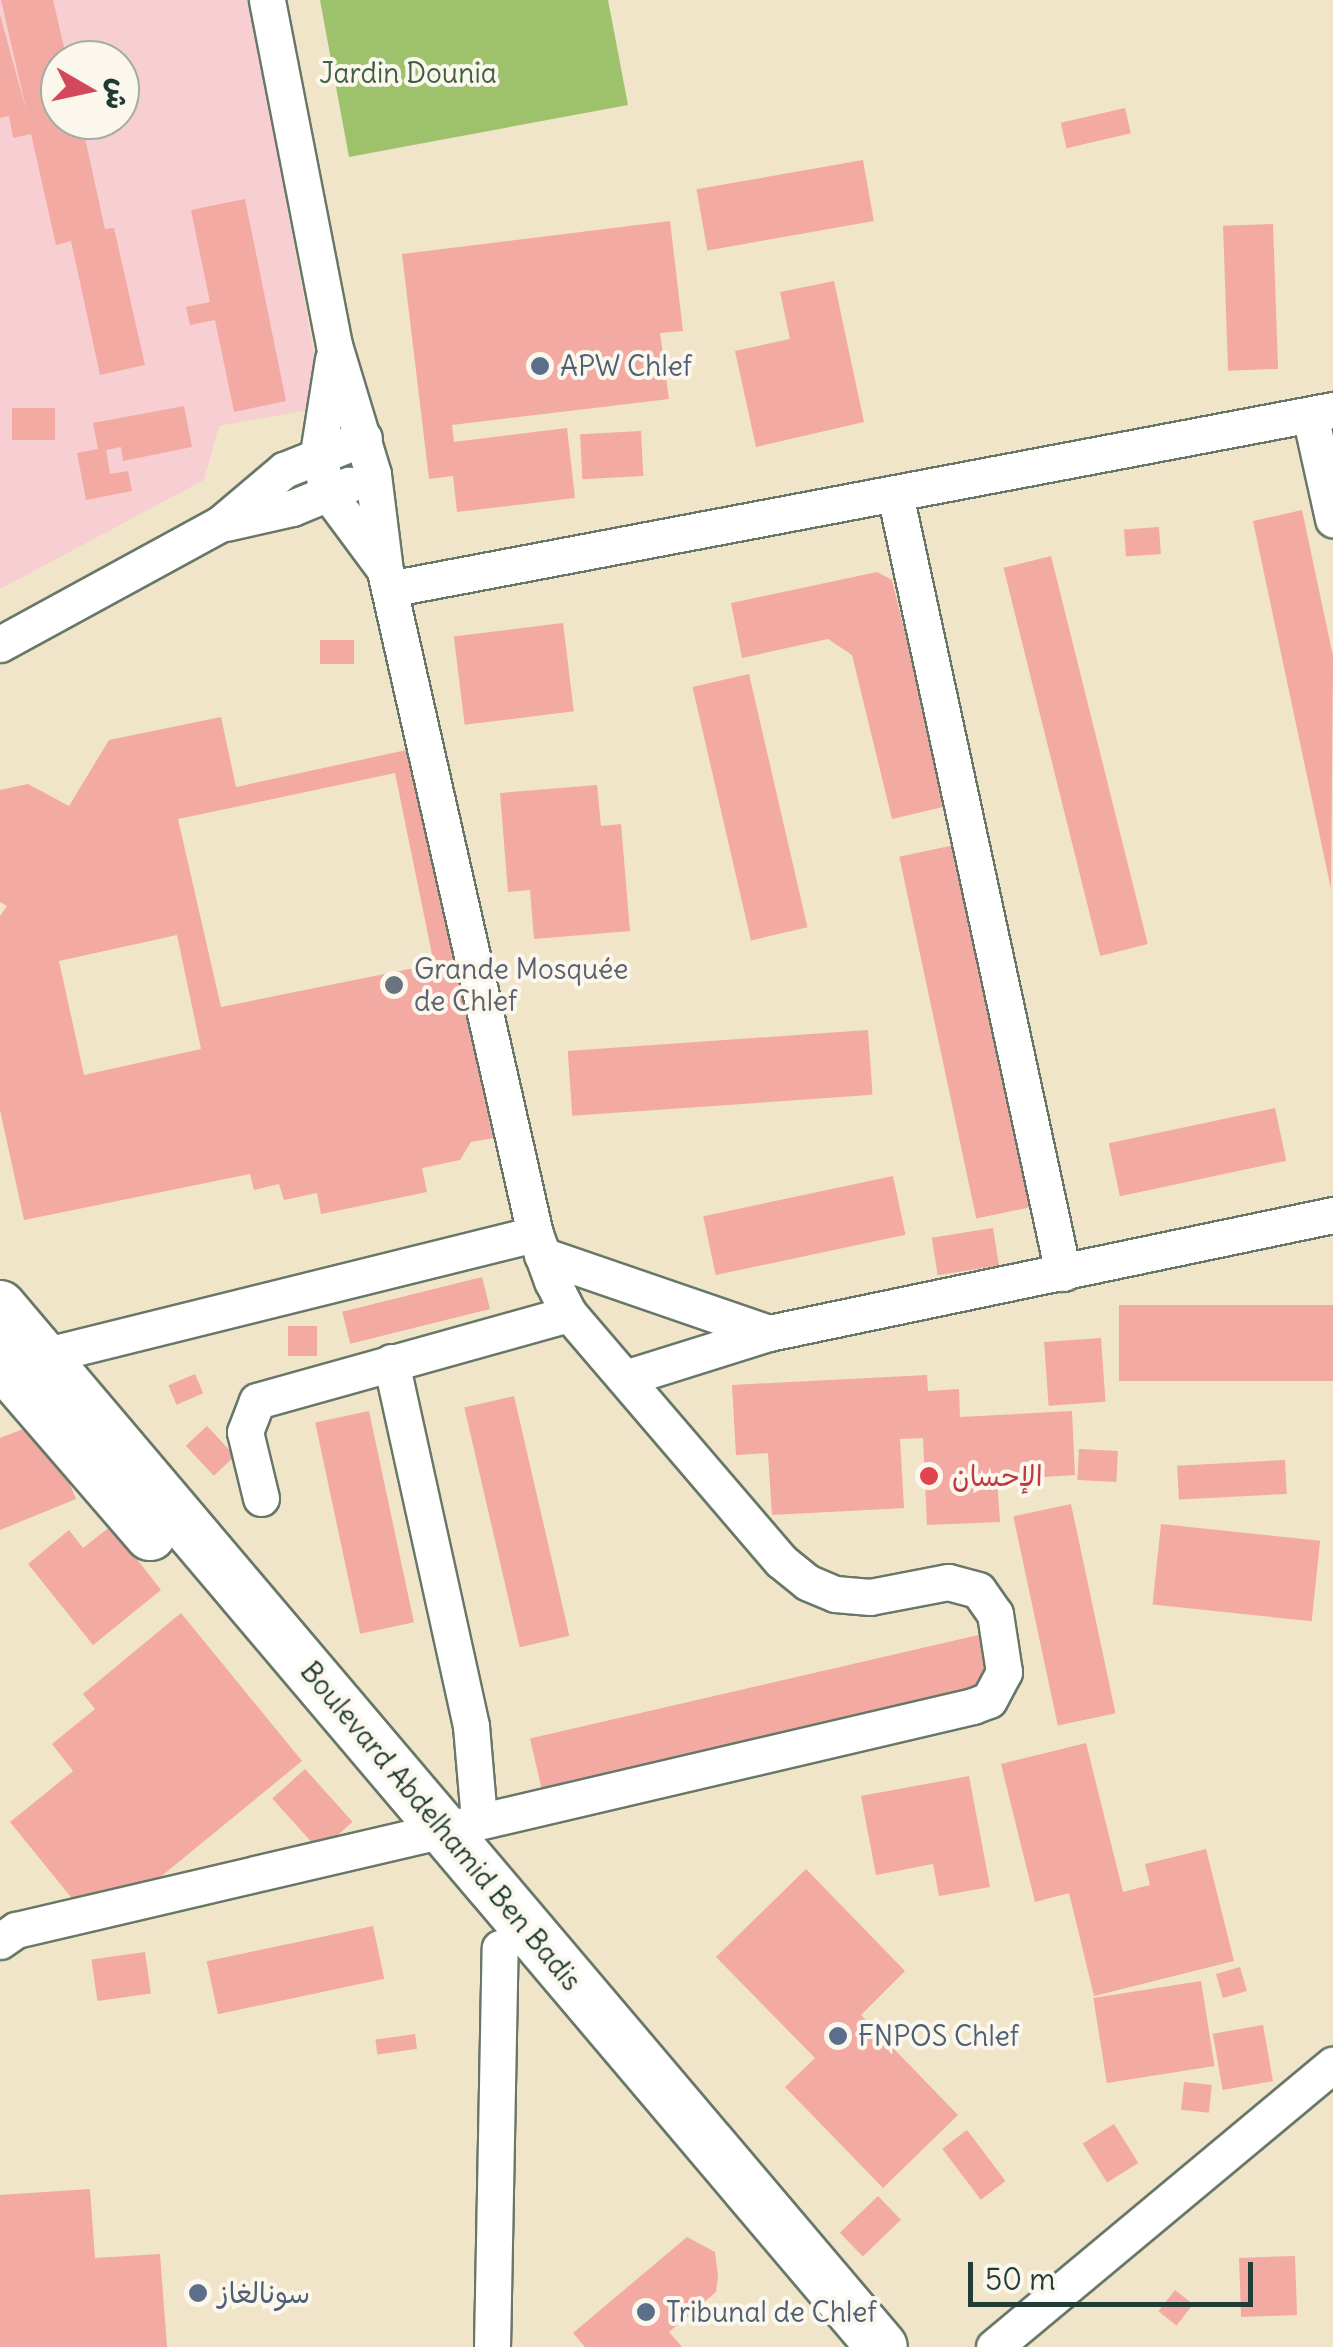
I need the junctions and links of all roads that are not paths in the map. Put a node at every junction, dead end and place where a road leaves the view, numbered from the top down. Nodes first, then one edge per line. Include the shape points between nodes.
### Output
1 (267, 0) edge
2 (334, 345) junction
3 (1322, 412) edge
4 (364, 438) junction
5 (318, 454) junction
6 (373, 474) junction
7 (328, 493) junction
8 (895, 494) junction
9 (1333, 519) edge
10 (220, 524) junction
11 (387, 580) junction
12 (0, 644) edge
13 (1333, 1214) edge
14 (538, 1244) junction
15 (1063, 1273) junction
16 (0, 1306) edge
17 (569, 1314) junction
18 (769, 1333) junction
19 (22, 1358) edge
20 (391, 1362) junction
21 (625, 1378) junction
22 (262, 1498) dead end
23 (446, 1829) junction
24 (5, 1925) edge
25 (500, 1948) junction
26 (1333, 2065) edge
27 (492, 2347) edge
28 (838, 2347) edge
29 (882, 2347) edge
30 (994, 2347) edge

1 - 2 street
2 - 4 street
2 - 5 street
3 - 8 street
3 - 9 street
4 - 5 street
4 - 6 street
5 - 7 street
5 - 10 street via 284,470
6 - 7 street
6 - 11 street
7 - 10 street
7 - 11 street
8 - 11 street
8 - 15 street
10 - 12 street
11 - 14 street
13 - 15 street
14 - 17 street
14 - 18 street
14 - 19 street
15 - 18 street
16 - 19 main road, Boulevard Abdelhamid Ben Badis
17 - 20 street
17 - 21 street
18 - 21 street
19 - 23 main road, Boulevard Abdelhamid Ben Badis
20 - 22 street via 257,1401 245,1432
20 - 23 street via 471,1726
21 - 23 street via 806,1582 870,1596 948,1582 978,1590 996,1614 1004,1657 1000,1688 973,1706
23 - 24 street
23 - 25 main road, Boulevard Abdelhamid Ben Badis
23 - 29 main road, Boulevard Abdelhamid Ben Badis
25 - 27 street
25 - 28 main road, Boulevard Abdelhamid Ben Badis
26 - 30 street

